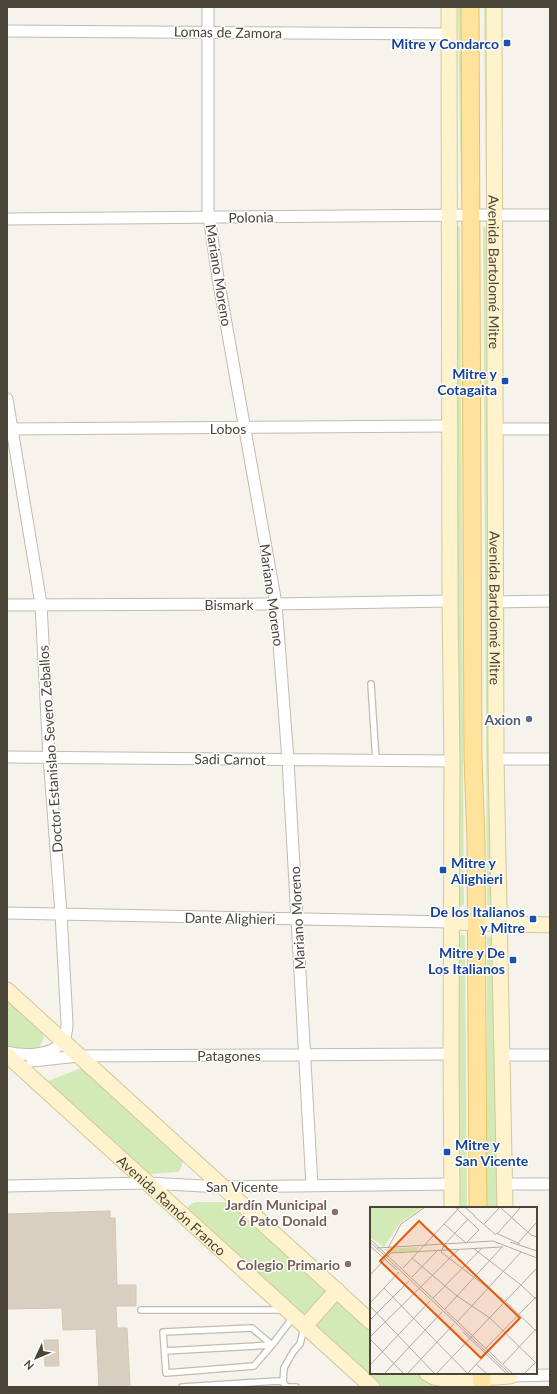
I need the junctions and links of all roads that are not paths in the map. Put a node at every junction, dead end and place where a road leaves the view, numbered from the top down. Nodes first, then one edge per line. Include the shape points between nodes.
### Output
1 (208, 7) edge
2 (449, 7) edge
3 (470, 7) edge
4 (494, 7) edge
5 (7, 31) edge
6 (208, 32) junction
7 (449, 34) junction
8 (471, 214) junction
9 (450, 215) junction
10 (494, 215) junction
11 (550, 215) edge
12 (209, 218) junction
13 (7, 219) edge
14 (7, 399) edge
15 (450, 426) junction
16 (245, 428) junction
17 (550, 428) edge
18 (9, 429) edge
19 (494, 429) junction
20 (450, 601) junction
21 (550, 601) edge
22 (496, 602) junction
23 (41, 604) junction
24 (276, 604) junction
25 (7, 605) edge
26 (371, 684) dead end
27 (7, 757) edge
28 (49, 757) junction
29 (496, 759) junction
30 (550, 759) edge
31 (288, 760) junction
32 (376, 761) junction
33 (452, 761) junction
34 (7, 912) edge
35 (61, 914) junction
36 (296, 919) junction
37 (452, 922) junction
38 (476, 922) junction
39 (499, 924) junction
40 (550, 925) edge
41 (7, 990) edge
42 (63, 1041) junction
43 (451, 1054) junction
44 (305, 1055) junction
45 (502, 1055) junction
46 (550, 1055) edge
47 (8, 1056) edge
48 (79, 1056) junction
49 (148, 1183) junction
50 (452, 1184) junction
51 (504, 1184) junction
52 (550, 1184) edge
53 (7, 1186) edge
54 (312, 1186) junction
55 (222, 1187) junction
56 (452, 1207) edge
57 (478, 1207) edge
58 (505, 1207) edge
59 (337, 1290) junction
60 (141, 1310) dead end
61 (291, 1313) junction
62 (370, 1321) edge
63 (305, 1326) junction
64 (272, 1345) junction
65 (165, 1351) junction
66 (429, 1374) edge
67 (550, 1375) edge
68 (481, 1379) edge
69 (510, 1379) edge
70 (452, 1380) edge
71 (262, 1385) edge
72 (286, 1385) edge
73 (211, 1386) edge
74 (236, 1386) edge
75 (182, 1387) edge
76 (187, 1387) edge
77 (296, 1387) edge
78 (372, 1387) edge

1 - 6 street, Mariano Moreno
2 - 7 street
3 - 8 main road, Avenida Bartolomé Mitre
4 - 10 street, Avenida Bartolomé Mitre
5 - 6 street, Lomas de Zamora
6 - 7 street, Lomas de Zamora
6 - 12 street, Mariano Moreno
7 - 9 street
8 - 9 street, Polonia
8 - 10 street, Polonia
8 - 38 main road, Avenida Bartolomé Mitre
9 - 12 street, Polonia
9 - 15 street
10 - 11 street, Polonia
10 - 19 street, Avenida Bartolomé Mitre
12 - 13 street, Polonia
12 - 16 street, Mariano Moreno
14 - 18 street, Doctor Estanislao Severo Zeballos
15 - 16 street, Lobos
15 - 20 street
16 - 18 street, Lobos
16 - 24 street, Mariano Moreno
17 - 19 street
18 - 23 street, Doctor Estanislao Severo Zeballos
19 - 22 street, Avenida Bartolomé Mitre
20 - 24 street, Bismark
20 - 33 street
21 - 22 street
22 - 29 street, Avenida Bartolomé Mitre
23 - 24 street, Bismark
23 - 25 street, Bismark
23 - 28 street, Doctor Estanislao Severo Zeballos
24 - 31 street, Mariano Moreno
26 - 32 lane
27 - 28 street, Sadi Carnot
28 - 31 street, Sadi Carnot
28 - 35 street, Doctor Estanislao Severo Zeballos
29 - 30 street
29 - 39 street, Avenida Bartolomé Mitre
31 - 32 street, Sadi Carnot
31 - 36 street, Mariano Moreno
32 - 33 street, Sadi Carnot
33 - 37 street
34 - 35 street, Dante Alighieri
35 - 36 street, Dante Alighieri
35 - 42 street, Doctor Estanislao Severo Zeballos via 67,1023
36 - 37 street, Dante Alighieri
36 - 44 street, Mariano Moreno
37 - 38 street
37 - 43 street
38 - 39 street
38 - 57 main road, Avenida Bartolomé Mitre
39 - 40 street
39 - 45 street, Avenida Bartolomé Mitre
41 - 42 street
42 - 47 street via 52,1050 42,1053
42 - 48 street
43 - 44 street, Patagones
43 - 50 street
44 - 48 street, Patagones
44 - 54 street, Mariano Moreno
45 - 46 street
45 - 51 street, Avenida Bartolomé Mitre
47 - 48 street, Patagones via 33,1061
47 - 49 street, Avenida Ramón Franco
48 - 55 street
49 - 53 street, San Vicente
49 - 55 street, San Vicente
49 - 61 street, Avenida Ramón Franco
50 - 54 street, San Vicente
50 - 56 street
51 - 52 street
51 - 58 street, Avenida Bartolomé Mitre
54 - 55 street, San Vicente
55 - 59 street
59 - 62 street
59 - 63 street
60 - 61 lane
61 - 63 street, Avenida Ramón Franco
61 - 64 lane
63 - 72 lane via 300,1344 284,1368
63 - 78 street, Avenida Ramón Franco
64 - 65 lane
64 - 65 lane via 252,1328 163,1332
64 - 65 lane via 254,1366 166,1373
66 - 70 street
67 - 69 street
68 - 69 street
68 - 70 street
71 - 72 lane
71 - 74 lane
72 - 77 lane
73 - 74 lane
73 - 76 lane
75 - 76 lane

